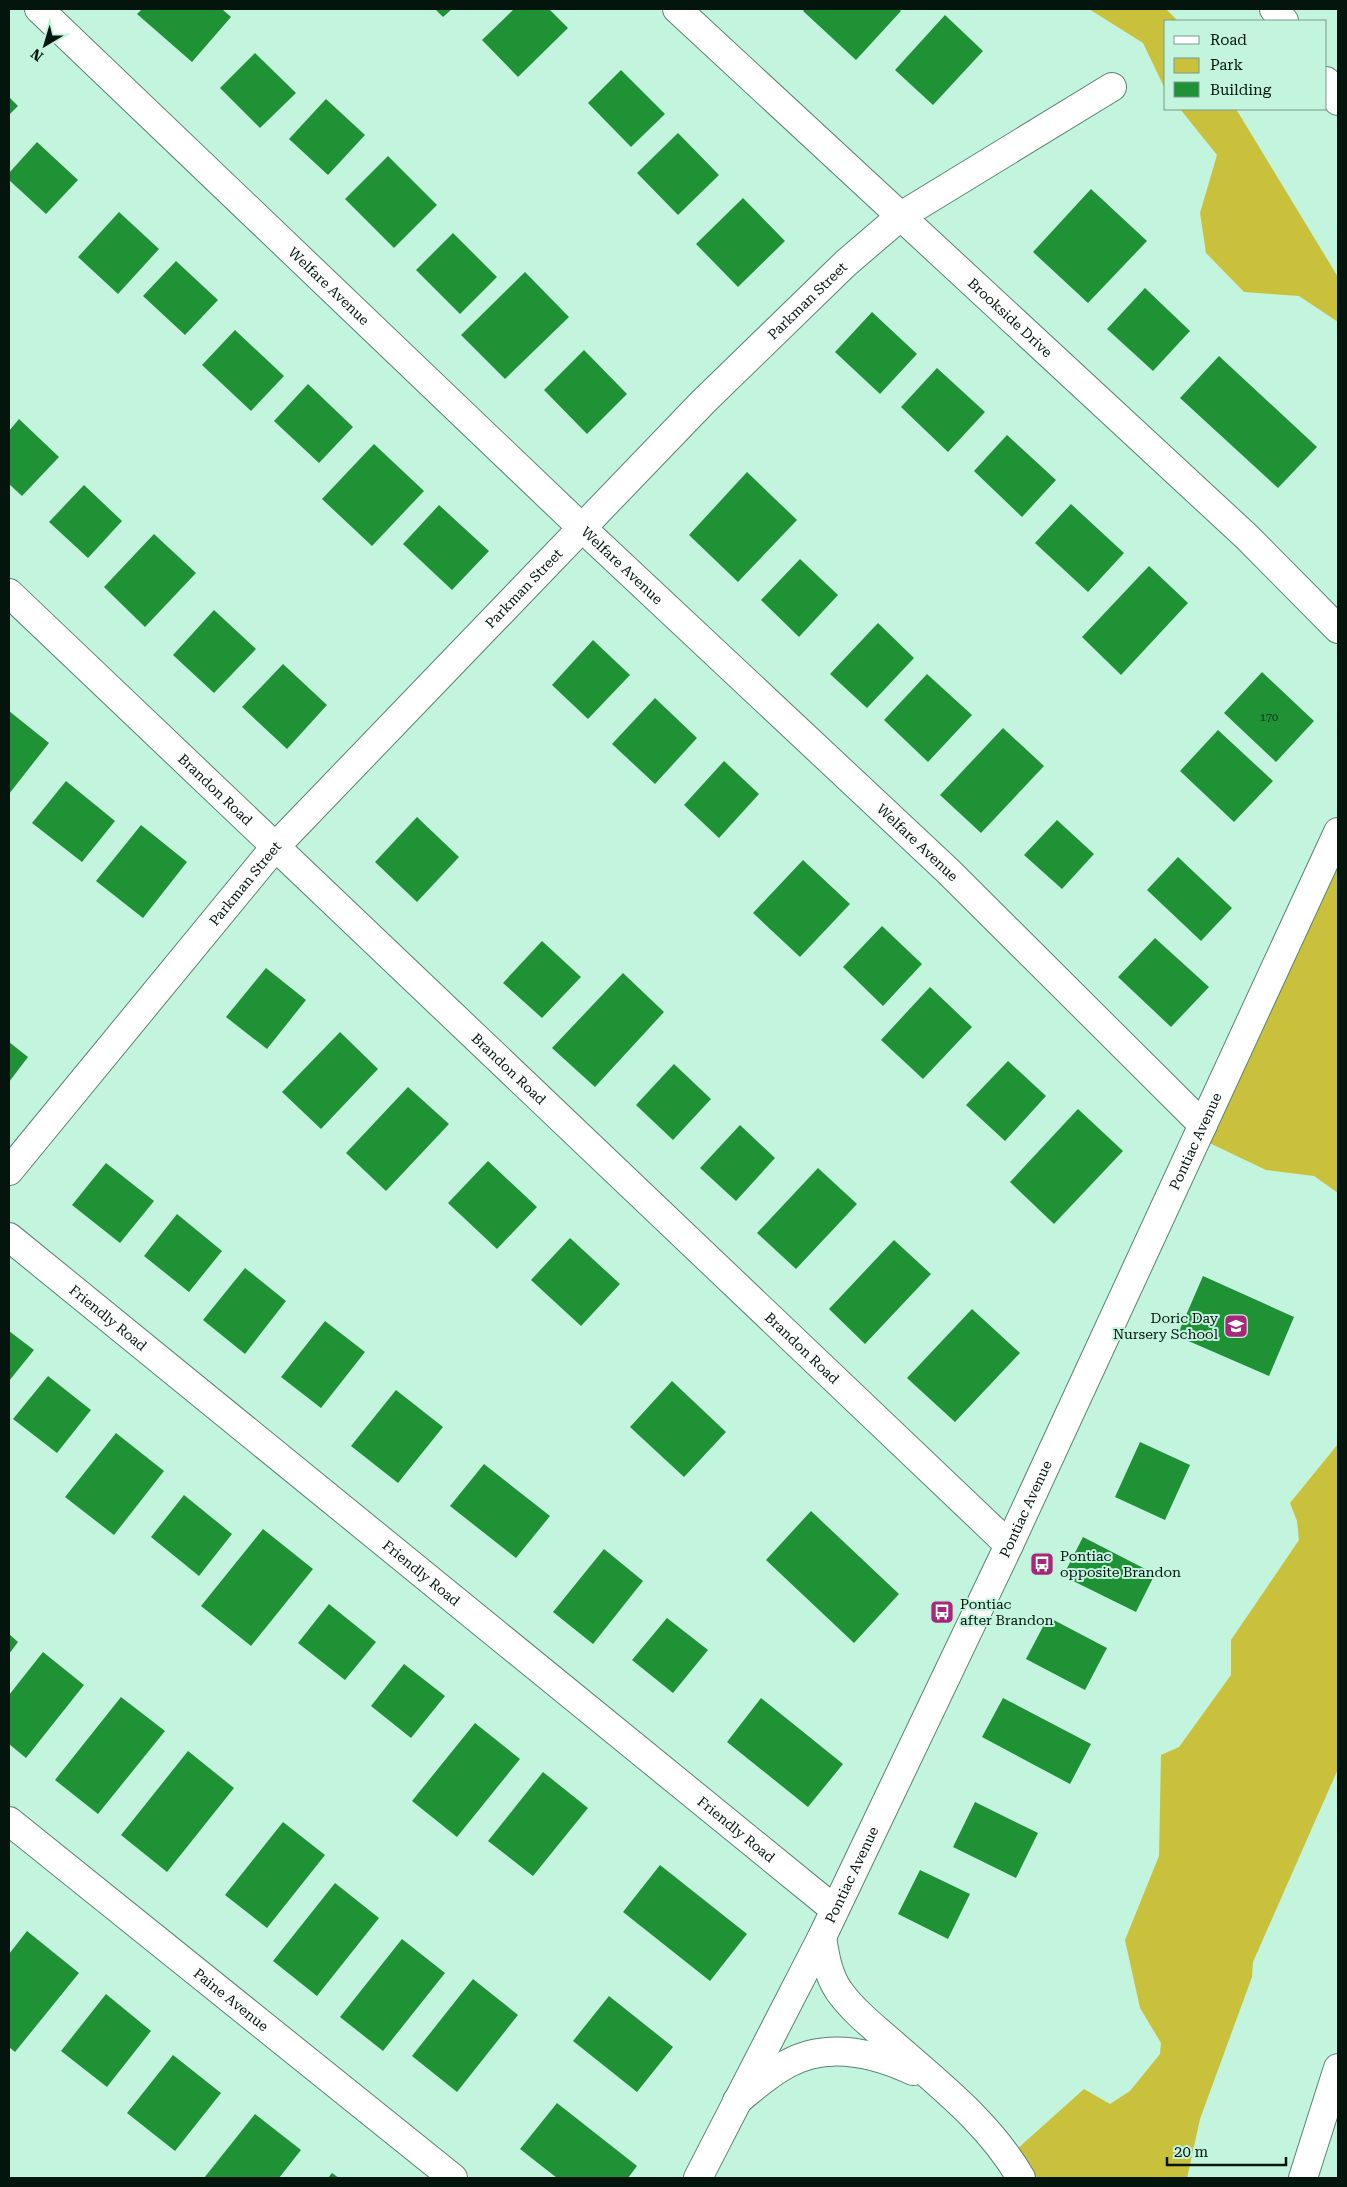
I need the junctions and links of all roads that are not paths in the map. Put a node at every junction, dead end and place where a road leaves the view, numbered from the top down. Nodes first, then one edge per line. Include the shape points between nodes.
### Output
1 (39, 9) edge
2 (677, 9) edge
3 (1274, 9) edge
4 (1283, 20) edge
5 (1327, 83) edge
6 (1112, 87) dead end
7 (1338, 101) edge
8 (901, 216) junction
9 (581, 527) junction
10 (9, 593) edge
11 (1338, 629) edge
12 (1338, 832) edge
13 (275, 847) junction
14 (1203, 1125) junction
15 (9, 1171) edge
16 (9, 1237) edge
17 (1009, 1545) junction
18 (9, 1821) edge
19 (834, 1910) junction
20 (822, 1937) junction
21 (1338, 2068) edge
22 (947, 2091) junction
23 (737, 2101) junction
24 (453, 2178) edge
25 (698, 2178) edge
26 (1021, 2178) edge
27 (1303, 2178) edge

1 - 9 main road, Welfare Avenue
2 - 8 main road, Brookside Drive
3 - 4 main road
5 - 7 main road
6 - 8 main road, Parkman Street
8 - 9 main road, Parkman Street via 846,263
8 - 11 main road, Brookside Drive via 1240,530
9 - 13 main road, Parkman Street
9 - 14 main road, Welfare Avenue via 948,871
10 - 13 main road, Brandon Road
12 - 14 main road, Pontiac Avenue
13 - 15 main road, Parkman Street
13 - 17 main road, Brandon Road
14 - 17 main road, Pontiac Avenue
16 - 19 main road, Friendly Road
17 - 19 main road, Pontiac Avenue
18 - 24 main road, Paine Avenue
19 - 20 main road, Pontiac Avenue
20 - 22 main road via 826,1963 838,1990 855,2010
20 - 23 main road, Pontiac Avenue
21 - 27 main road
22 - 23 main road via 886,2058 838,2051 814,2054 788,2063
22 - 26 main road via 992,2137
23 - 25 main road, Pontiac Avenue

